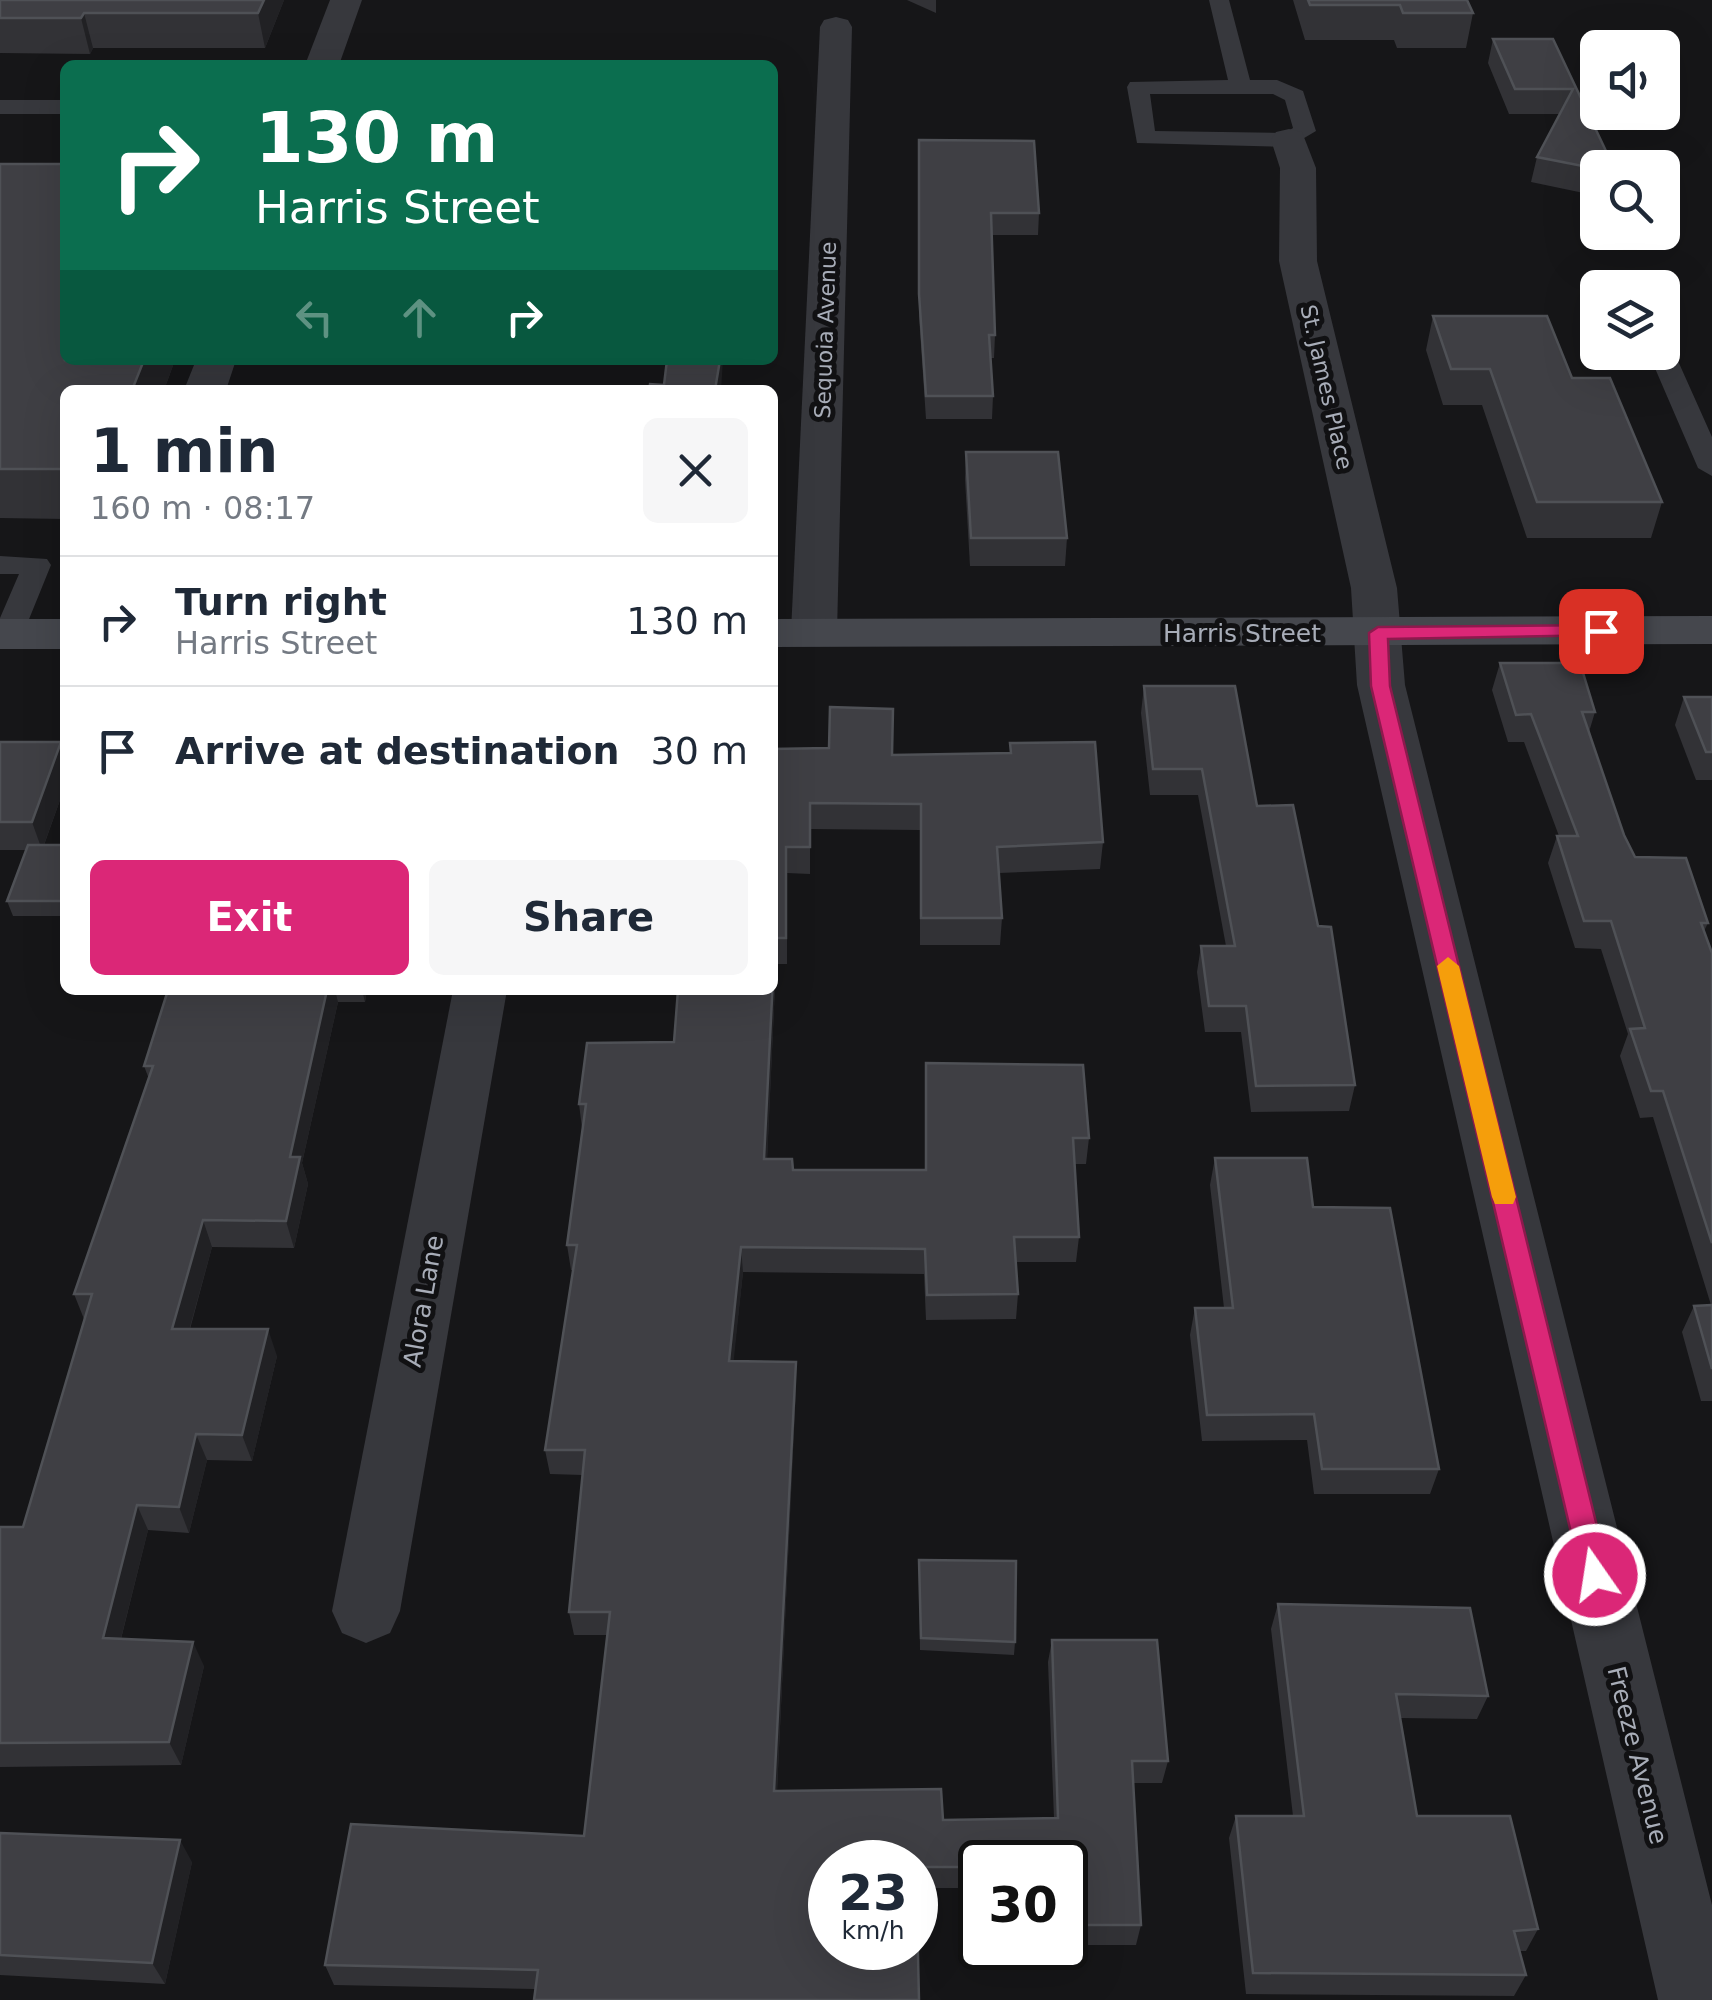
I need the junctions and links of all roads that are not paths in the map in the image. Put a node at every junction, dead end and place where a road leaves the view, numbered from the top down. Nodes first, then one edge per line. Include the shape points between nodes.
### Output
1 (346, 0) edge
2 (1219, 0) edge
3 (836, 27) dead end
4 (324, 60) edge
5 (1241, 87) junction
6 (0, 107) edge
7 (60, 107) edge
8 (1289, 140) junction
9 (1669, 370) edge
10 (1712, 468) edge
11 (0, 565) edge
12 (1712, 630) edge
13 (793, 632) edge
14 (1378, 633) junction
15 (4, 634) edge
16 (60, 634) edge
17 (479, 995) edge
18 (366, 1611) dead end
19 (1697, 2000) edge

1 - 4 street
2 - 5 lane
3 - 13 street, Sequoia Avenue
5 - 8 lane via 1278,87 1295,96 1305,131
5 - 8 lane via 1138,86 1146,138
6 - 7 lane
8 - 14 street, St. James Place via 1298,168 1298,261 1374,588
9 - 10 lane
11 - 15 lane via 37,565
12 - 14 main road, Harris Street
13 - 14 main road, Harris Street
14 - 19 street, Freeze Avenue via 1380,686
15 - 16 main road
17 - 18 street, Alora Lane

